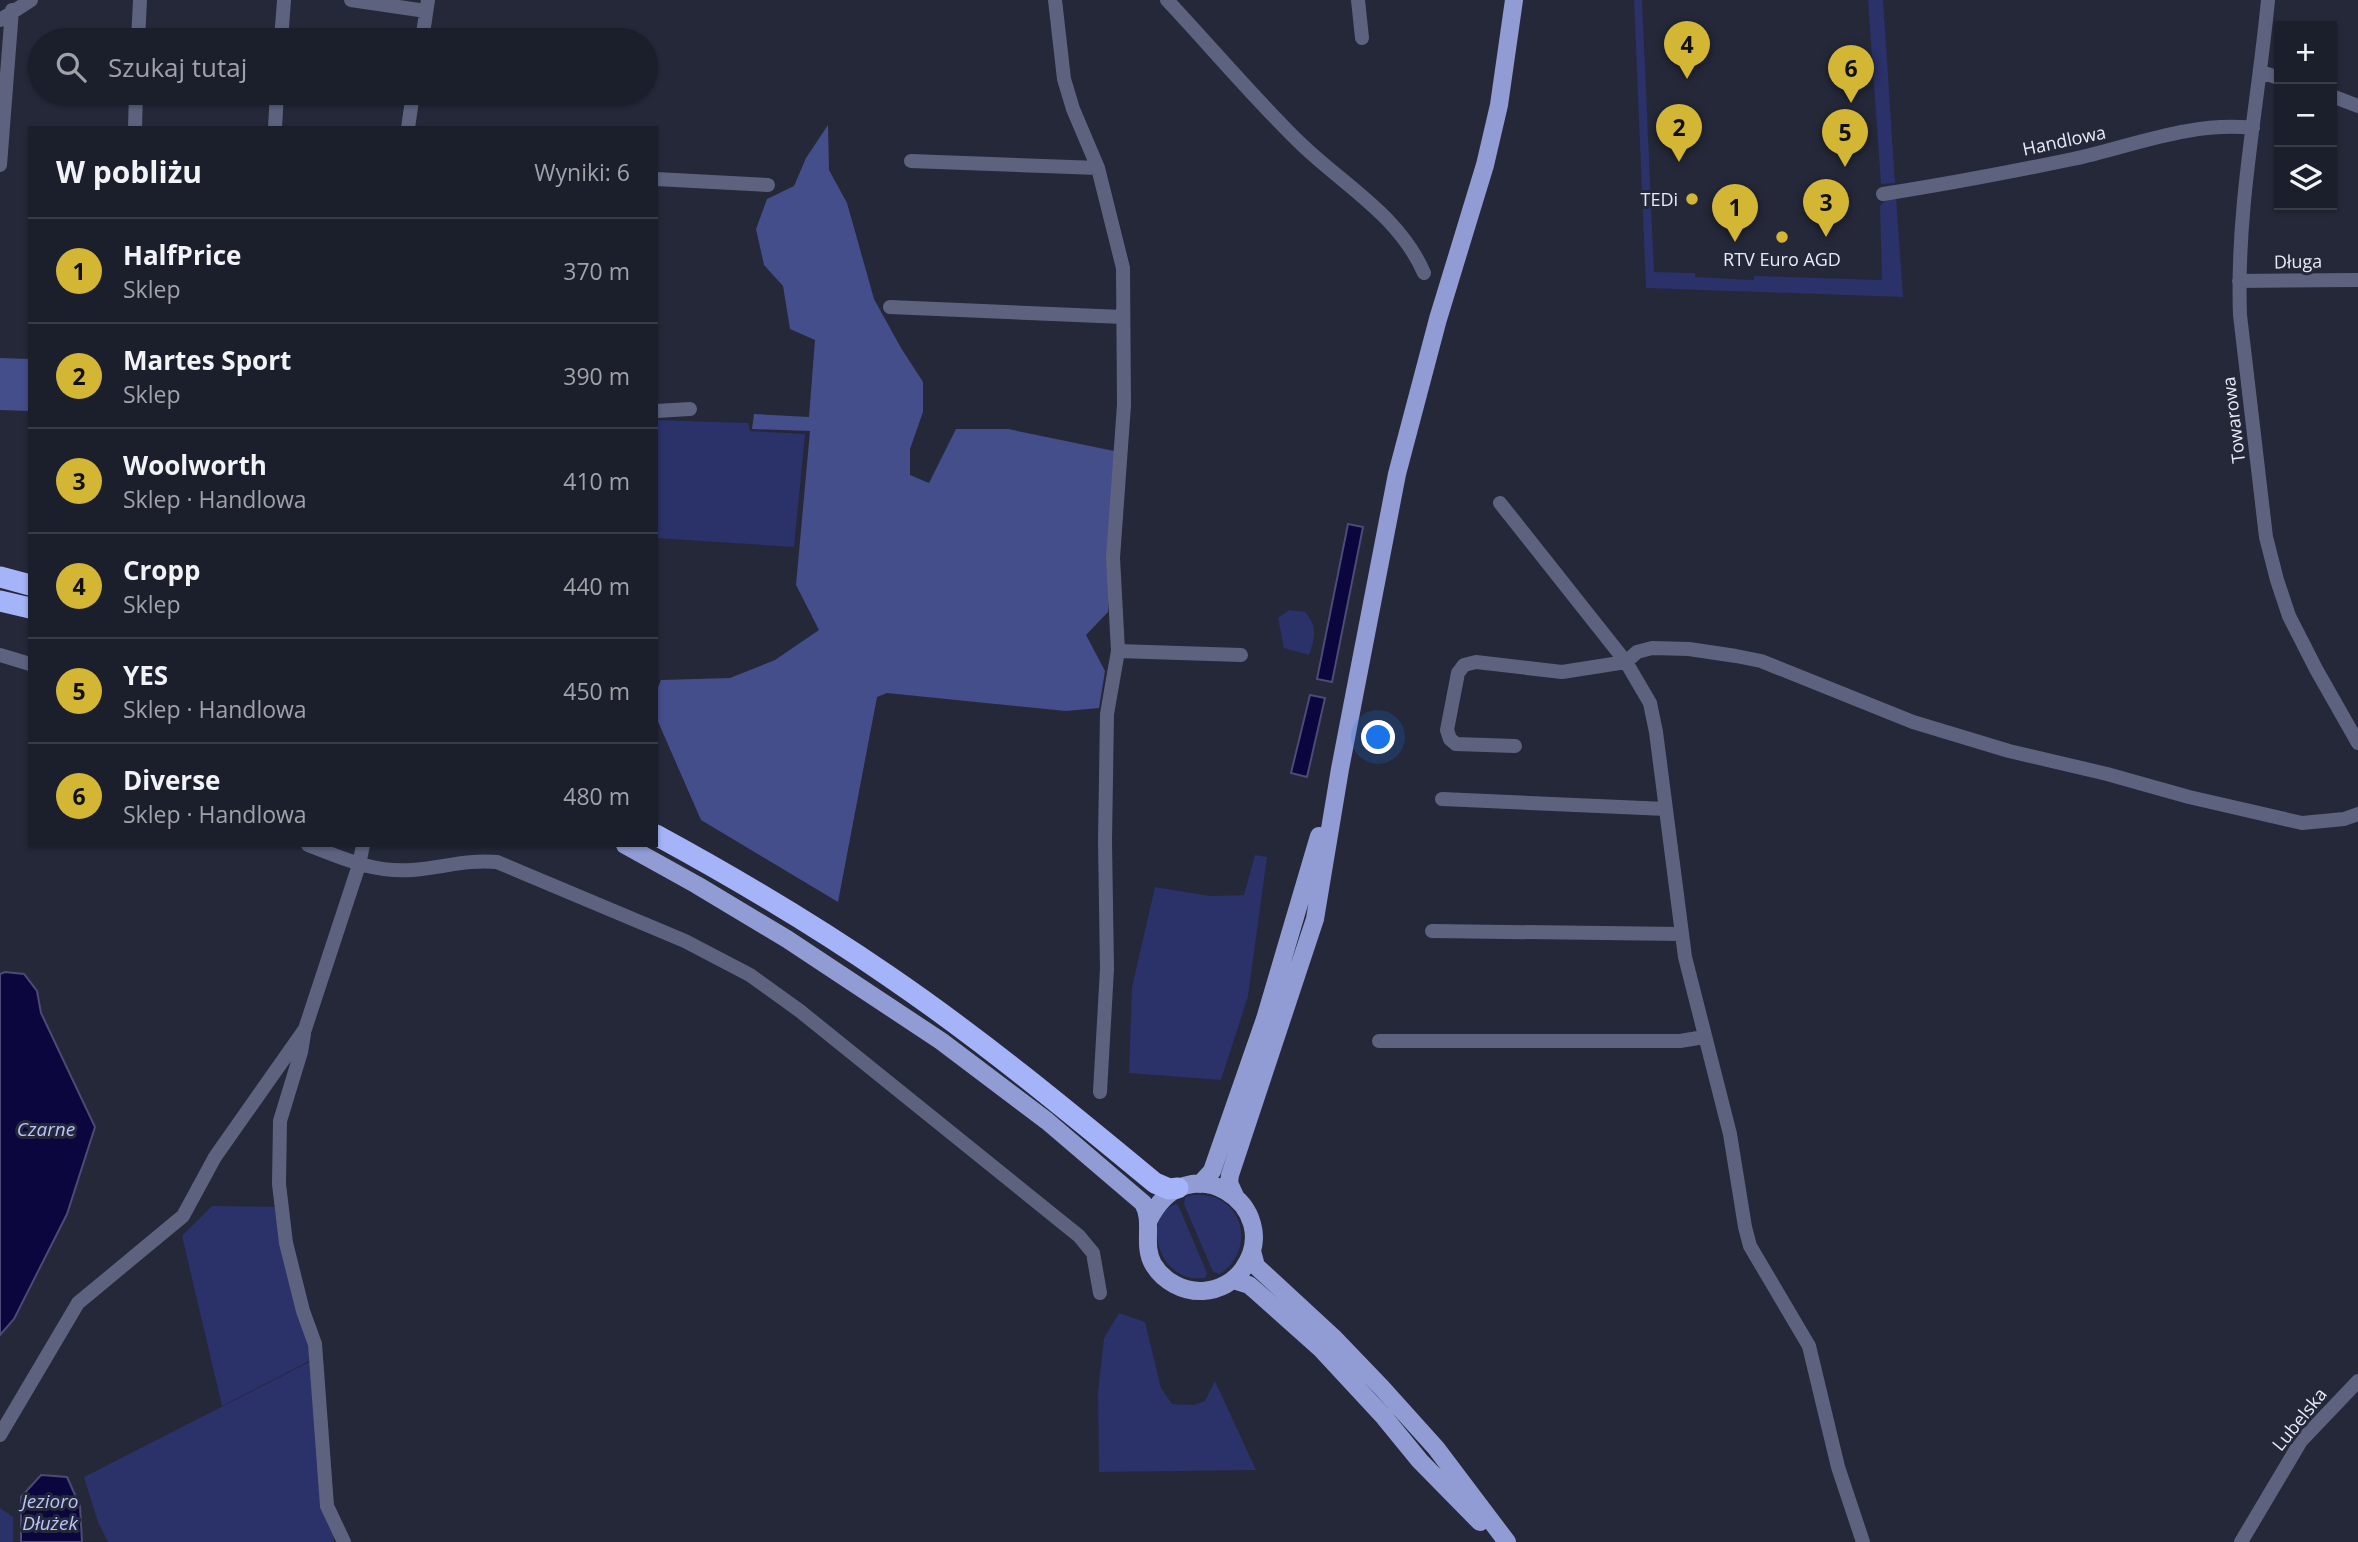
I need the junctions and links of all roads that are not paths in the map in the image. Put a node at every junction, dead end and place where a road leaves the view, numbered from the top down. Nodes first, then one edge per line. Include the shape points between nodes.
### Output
1 (31, 0) edge
2 (140, 0) edge
3 (284, 0) edge
4 (351, 0) edge
5 (1055, 0) edge
6 (1167, 0) edge
7 (1358, 0) edge
8 (1514, 0) edge
9 (2268, 0) edge
10 (427, 6) edge
11 (12, 10) junction
12 (0, 20) edge
13 (139, 28) edge
14 (282, 28) edge
15 (424, 28) edge
16 (1362, 38) dead end
17 (2261, 72) junction
18 (2274, 76) edge
19 (2337, 98) edge
20 (136, 105) edge
21 (276, 105) edge
22 (411, 105) edge
23 (2358, 106) edge
24 (135, 126) edge
25 (275, 126) edge
26 (408, 126) edge
27 (2253, 128) junction
28 (911, 161) dead end
29 (0, 165) edge
30 (1098, 168) junction
31 (658, 179) edge
32 (768, 185) dead end
33 (1883, 194) dead end
34 (1424, 273) dead end
35 (2358, 280) edge
36 (2239, 281) junction
37 (890, 307) dead end
38 (1123, 317) junction
39 (690, 409) dead end
40 (658, 411) edge
41 (1500, 503) dead end
42 (0, 577) edge
43 (28, 584) edge
44 (0, 601) edge
45 (28, 608) edge
46 (1118, 651) junction
47 (1241, 654) dead end
48 (0, 655) edge
49 (1626, 662) junction
50 (28, 663) edge
51 (2358, 743) edge
52 (1516, 746) dead end
53 (1340, 769) junction
54 (1442, 799) dead end
55 (1666, 809) junction
56 (2358, 814) edge
57 (658, 836) edge
58 (313, 847) edge
59 (363, 847) edge
60 (629, 847) edge
61 (359, 864) junction
62 (1432, 931) dead end
63 (1682, 934) junction
64 (305, 1029) junction
65 (1704, 1037) junction
66 (1379, 1041) dead end
67 (1100, 1092) dead end
68 (1200, 1184) junction
69 (1178, 1188) junction
70 (1235, 1196) junction
71 (1148, 1222) junction
72 (1252, 1251) junction
73 (1233, 1280) junction
74 (1100, 1293) dead end
75 (2358, 1381) edge
76 (0, 1435) edge
77 (344, 1542) edge
78 (1500, 1542) edge
79 (1507, 1542) edge
80 (1863, 1542) edge
81 (2241, 1542) edge

1 - 11 street
2 - 13 street
3 - 14 street
4 - 10 street
5 - 30 street via 1065,79
6 - 34 street via 1299,143 1390,221 1410,245
7 - 16 street
8 - 53 main road via 1488,153 1397,474
9 - 17 street, Towarowa
10 - 15 street
11 - 12 street
11 - 29 street
17 - 18 street
17 - 27 street, Towarowa
19 - 23 street
20 - 24 street
21 - 25 street
22 - 26 street
27 - 33 street, Handlowa via 2218,126
27 - 36 street, Towarowa
28 - 30 street
30 - 38 street via 1123,268
31 - 32 street
35 - 36 street, Długa
36 - 51 street, Towarowa via 2266,537 2277,580 2289,616
37 - 38 street
38 - 46 street via 1124,405 1113,558
39 - 40 street
41 - 49 street
42 - 43 highway
44 - 45 highway
46 - 47 street
46 - 67 street via 1107,714 1107,969
48 - 50 street
49 - 52 street via 1562,672 1464,664 1458,673 1447,730 1450,739 1456,744
49 - 55 street via 1650,704
49 - 56 street via 1637,652 1652,648 1736,656 1768,663 1913,722 2189,797 2302,823
53 - 68 main road via 1251,1061 1212,1171
53 - 70 main road via 1315,919 1233,1167 1229,1183
54 - 55 street
55 - 63 street
57 - 69 highway via 887,975 1018,1071 1156,1183
58 - 61 street
59 - 61 street
60 - 71 main road via 787,939 941,1041 1138,1197
61 - 64 street
61 - 74 street via 412,870 466,861 497,862 727,962 800,1011 1071,1229 1093,1253
62 - 63 street
63 - 65 street
64 - 76 street via 215,1157 183,1216 78,1303
64 - 77 street via 280,1121 279,1184 286,1243 315,1344 327,1506
65 - 66 street via 1680,1041
65 - 80 street via 1730,1134 1750,1246 1809,1346 1838,1467
68 - 69 main road
68 - 70 main road
69 - 71 main road via 1163,1198
70 - 72 main road via 1251,1221
71 - 73 main road via 1146,1237 1153,1265 1174,1285 1202,1291
72 - 73 main road
72 - 79 main road via 1256,1266 1333,1337 1436,1448
73 - 78 main road via 1249,1285 1320,1348 1420,1461
75 - 81 street, Lubelska via 2301,1441

